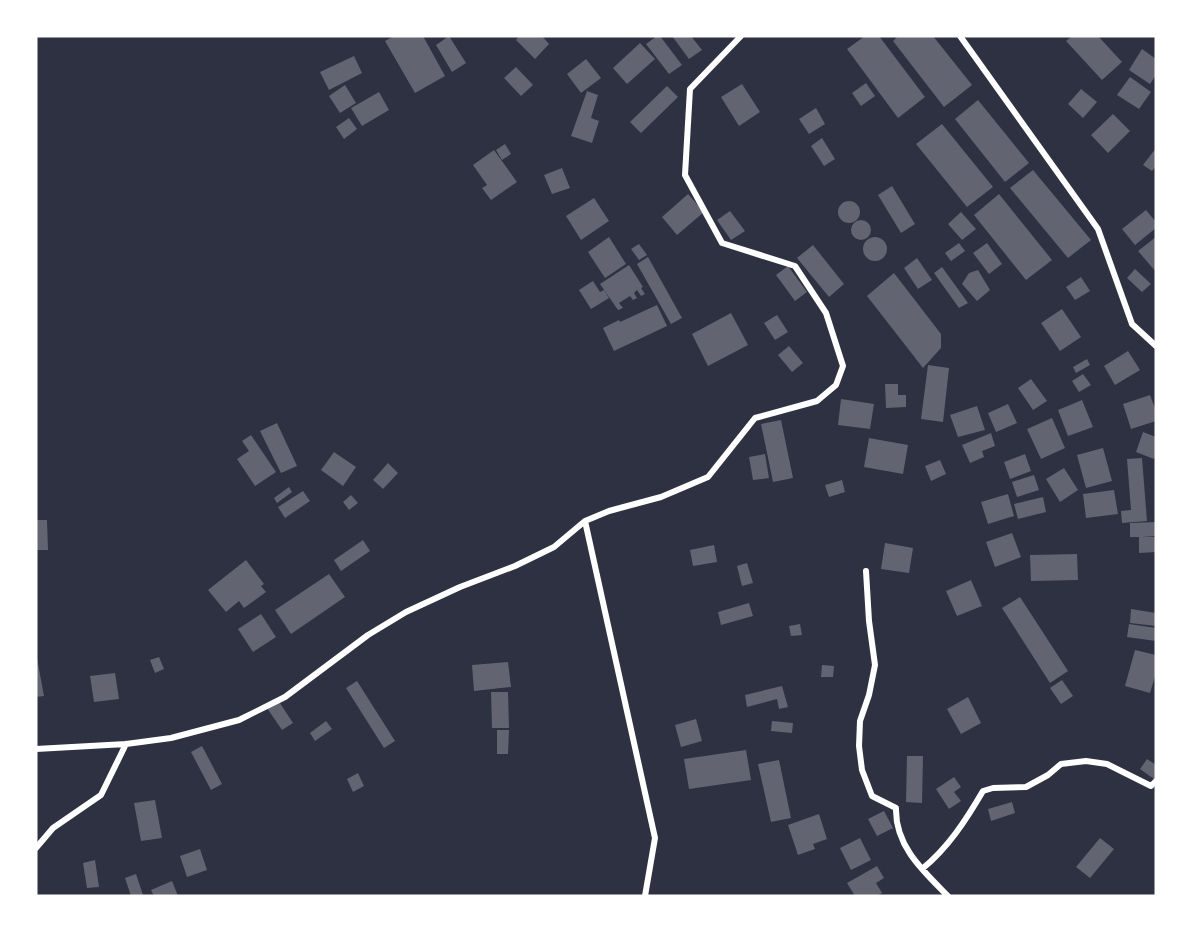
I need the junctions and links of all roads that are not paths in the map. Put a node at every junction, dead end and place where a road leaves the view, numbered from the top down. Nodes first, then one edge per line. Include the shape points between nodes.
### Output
1 (741, 36) edge
2 (960, 36) edge
3 (1156, 346) edge
4 (585, 521) junction
5 (866, 571) dead end
6 (126, 744) junction
7 (36, 749) edge
8 (1156, 781) edge
9 (36, 848) edge
10 (921, 869) junction
11 (645, 896) edge
12 (948, 896) edge

1 - 4 street via 690,89 685,175 722,243 795,266 826,313 843,366 836,385 817,401 755,418 708,477 661,497 609,510
2 - 3 street via 1098,229 1132,324
4 - 6 street via 554,547 406,612 368,635 285,697 239,720 171,738
4 - 11 street via 655,838
5 - 10 street via 875,664 860,721 862,770 872,796 897,808 896,822 904,846
6 - 7 street
6 - 9 street via 101,795 53,828
8 - 10 street via 1150,786 1107,764 1086,761 1061,764 1026,787 982,791 962,825 936,858
10 - 12 street

